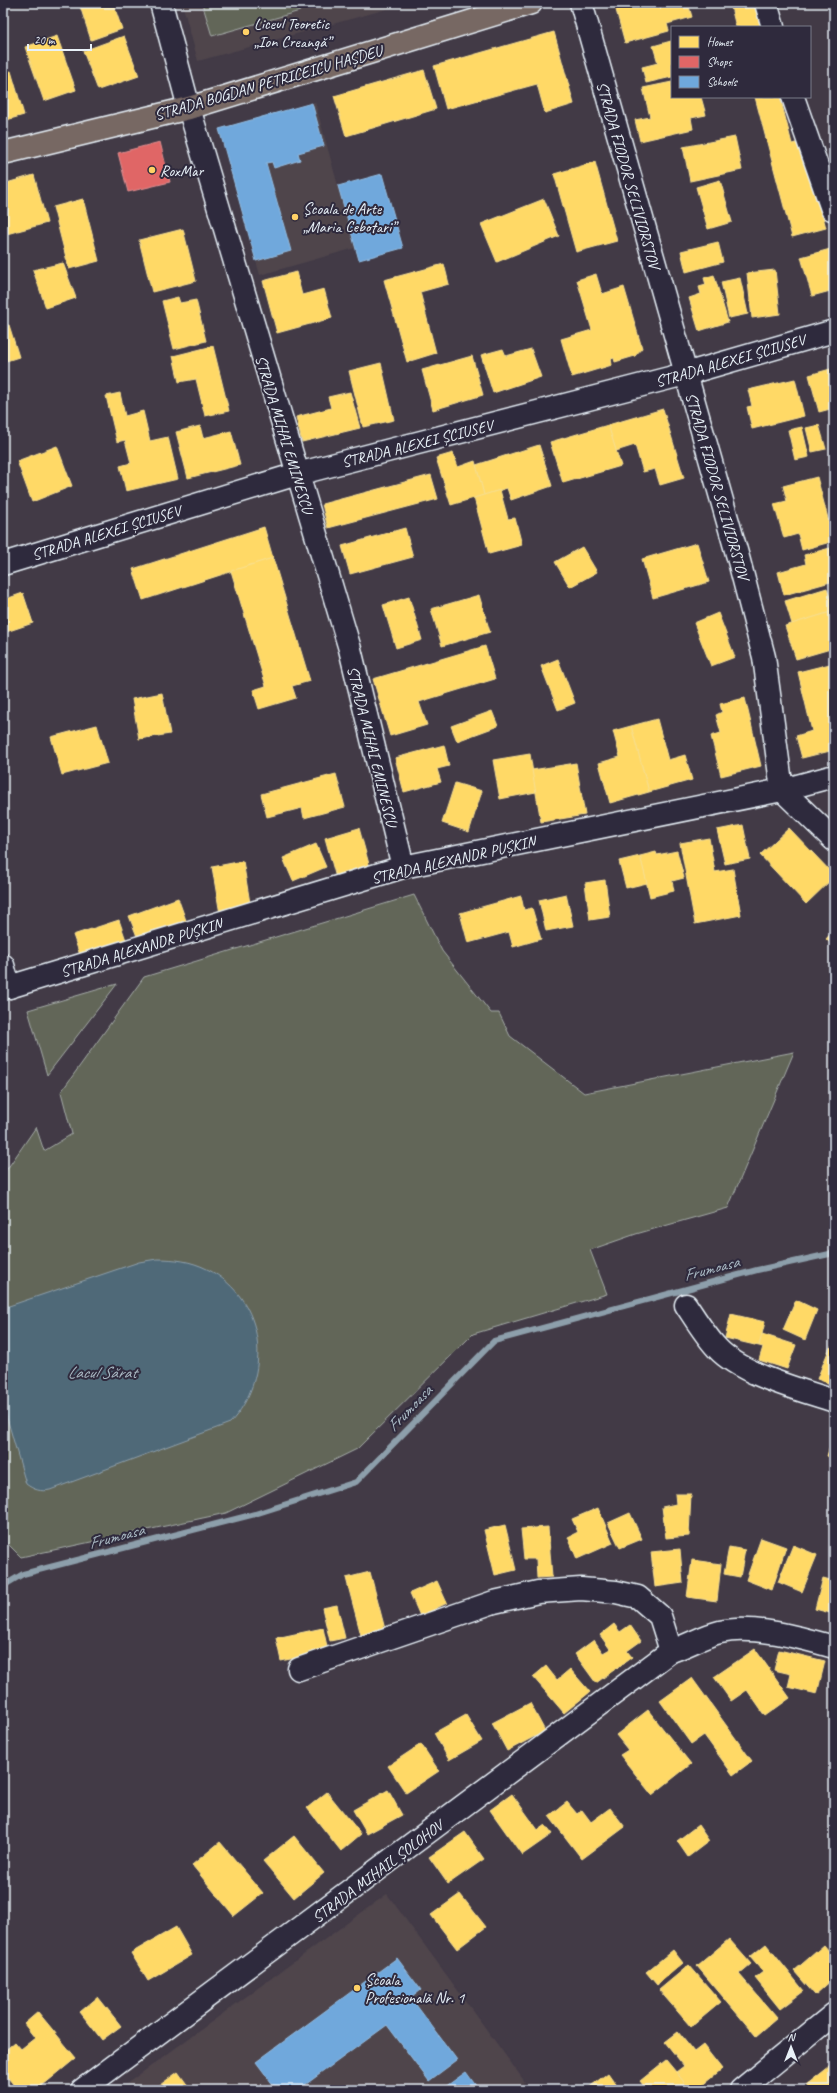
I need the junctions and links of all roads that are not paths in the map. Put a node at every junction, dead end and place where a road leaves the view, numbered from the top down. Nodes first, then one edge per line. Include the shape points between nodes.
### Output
1 (161, 3) edge
2 (531, 3) edge
3 (581, 3) edge
4 (766, 3) edge
5 (773, 26) edge
6 (793, 98) edge
7 (189, 108) junction
8 (3, 153) edge
9 (832, 209) dead end
10 (834, 331) edge
11 (685, 374) junction
12 (296, 474) junction
13 (3, 564) edge
14 (834, 776) edge
15 (782, 790) junction
16 (834, 840) edge
17 (403, 867) junction
18 (3, 965) edge
19 (6, 990) edge
20 (686, 1305) dead end
21 (834, 1401) edge
22 (834, 1647) edge
23 (671, 1651) junction
24 (299, 1669) dead end
25 (834, 2014) edge
26 (82, 2090) edge
27 (741, 2090) edge

1 - 7 street, STRADA MIHAI EMINESCU
2 - 7 main road, STRADA BOGDAN PETRICEICU HAȘDEU
3 - 11 street, STRADA FIODOR SELIVIORSTOV
4 - 5 street
6 - 9 street
7 - 8 main road, STRADA BOGDAN PETRICEICU HAȘDEU
7 - 12 street, STRADA MIHAI EMINESCU
10 - 11 street, STRADA ALEXEI ȘCIUSEV
11 - 12 street, STRADA ALEXEI ȘCIUSEV
11 - 15 street, STRADA FIODOR SELIVIORSTOV via 764,656
12 - 13 street, STRADA ALEXEI ȘCIUSEV
12 - 17 street, STRADA MIHAI EMINESCU via 350,649
14 - 15 street, STRADA ALEXANDR PUȘKIN
15 - 16 street
15 - 17 street, STRADA ALEXANDR PUȘKIN
17 - 19 street, STRADA ALEXANDR PUȘKIN
18 - 19 street
20 - 21 street via 718,1349 740,1365 786,1385
22 - 23 street, STRADA MIHAIL ȘOLOHOV via 789,1634 750,1630 720,1632
23 - 24 street via 660,1616 638,1597 581,1589 538,1592 494,1602
23 - 26 street, STRADA MIHAIL ȘOLOHOV
25 - 27 street

